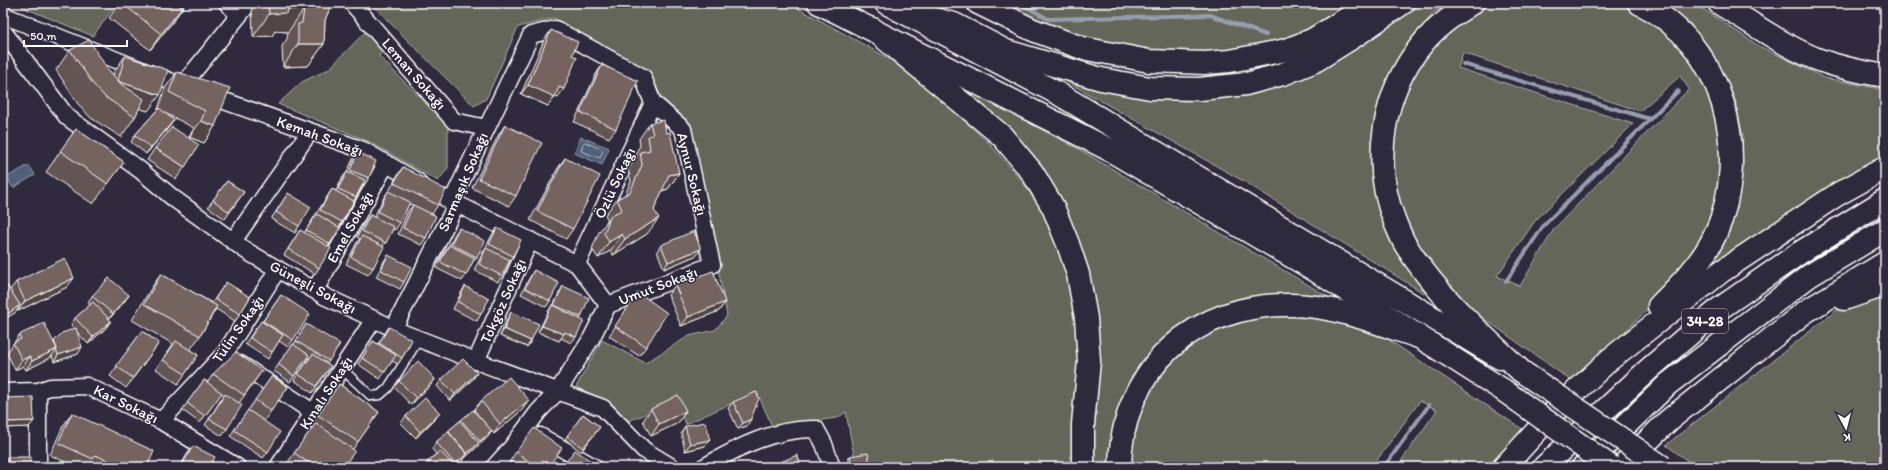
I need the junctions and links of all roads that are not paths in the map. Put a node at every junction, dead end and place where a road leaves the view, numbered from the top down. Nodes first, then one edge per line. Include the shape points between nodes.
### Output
1 (227, 3) edge
2 (249, 3) edge
3 (352, 3) edge
4 (819, 3) edge
5 (1372, 3) edge
6 (1403, 3) edge
7 (1472, 3) edge
8 (1639, 3) edge
9 (1719, 3) edge
10 (982, 4) edge
11 (892, 6) edge
12 (3, 15) edge
13 (239, 15) junction
14 (873, 29) junction
15 (3, 31) edge
16 (531, 35) joint
17 (1885, 76) edge
18 (182, 86) junction
19 (653, 103) junction
20 (486, 128) junction
21 (309, 132) junction
22 (386, 164) junction
23 (1885, 168) edge
24 (1885, 200) edge
25 (452, 201) junction
26 (1885, 230) edge
27 (530, 240) junction
28 (233, 241) junction
29 (1885, 263) edge
30 (577, 264) junction
31 (712, 265) joint
32 (278, 269) junction
33 (1885, 285) edge
34 (315, 290) junction
35 (608, 305) junction
36 (1804, 312) junction
37 (374, 319) junction
38 (394, 328) junction
39 (1419, 337) junction
40 (419, 339) junction
41 (225, 353) junction
42 (1609, 360) junction
43 (476, 362) junction
44 (342, 369) junction
45 (1521, 371) junction
46 (38, 391) junction
47 (558, 391) junction
48 (3, 392) edge
49 (314, 413) junction
50 (161, 421) junction
51 (527, 428) junction
52 (226, 465) edge
53 (38, 467) edge
54 (278, 467) edge
55 (494, 467) edge
56 (594, 467) edge
57 (672, 467) edge
58 (704, 467) edge
59 (832, 467) edge
60 (1083, 467) edge
61 (1120, 467) edge
62 (1504, 467) edge
63 (1544, 467) edge
64 (1583, 467) edge
65 (1611, 467) edge
66 (1621, 467) edge
67 (1663, 467) edge

1 - 13 street
2 - 13 street
3 - 20 street, Leman Sokağı via 454,120
4 - 14 main road
5 - 10 main road via 1312,40 1286,50 1205,63 1149,61 1082,48 1034,30
6 - 11 main road via 1315,61 1283,74 1246,84 1200,89 1150,88 1101,79 1006,51 954,24
7 - 45 main road via 1443,22 1423,42 1407,65 1391,101 1382,137 1382,171 1388,206 1404,242 1421,268 1468,321
8 - 42 main road via 1654,10 1684,34 1711,72 1726,110 1732,149 1729,190 1715,235 1692,272
9 - 17 main road via 1814,58 1856,71
11 - 45 main road via 1059,94
12 - 18 street, Kemah Sokağı
13 - 18 street
14 - 39 main road via 1108,149 1313,269
14 - 60 main road via 1002,136 1032,172 1053,207 1078,274 1086,318 1089,361 1083,424
15 - 28 street, Güneşli Sokağı via 67,117
16 - 19 street, Aynur Sokağı via 555,29 643,77
16 - 20 street, Sarmaşık Sokağı
18 - 21 street, Kemah Sokağı
19 - 30 street, Özlü Sokağı
19 - 31 street, Aynur Sokağı via 683,129
20 - 25 street, Sarmaşık Sokağı
21 - 22 street, Kemah Sokağı via 363,150
21 - 28 street
22 - 25 street, Kemah Sokağı
22 - 34 street, Emel Sokağı
23 - 42 main road via 1838,194 1722,271
24 - 63 main road, 34-28 via 1801,252 1719,309 1649,368
25 - 27 street, Kemah Sokağı
25 - 38 street, Sarmaşık Sokağı via 453,211
26 - 64 main road, 34-28 via 1809,276 1674,379
27 - 30 street, Kemah Sokağı
27 - 43 street, Tokgöz Sokağı
28 - 32 street, Güneşli Sokağı
29 - 36 main road
30 - 35 street, Kemah Sokağı
31 - 35 street, Umut Sokağı
32 - 34 street, Güneşli Sokağı
32 - 41 street, Tülin Sokağı
33 - 36 main road
34 - 37 street, Güneşli Sokağı
35 - 47 street, Umut Sokağı via 591,339
36 - 66 main road via 1669,420
37 - 38 street, Güneşli Sokağı
37 - 44 street, Kınalı Sokağı
38 - 40 street, Güneşli Sokağı
39 - 61 main road via 1331,308 1294,304 1263,305 1216,318 1181,339 1160,359 1136,391 1126,420
39 - 65 main road, bridge via 1503,390
40 - 43 street, Güneşli Sokağı
40 - 44 lane via 388,388 380,395 371,396
41 - 49 street
41 - 50 street, Tülin Sokağı
42 - 62 main road via 1555,411
43 - 47 street, Güneşli Sokağı
44 - 49 street, Kınalı Sokağı
45 - 67 main road, bridge
46 - 48 street, Kar Sokağı
46 - 50 street, Kar Sokağı via 50,387 87,386
46 - 53 street
47 - 51 street, Umut Sokağı
47 - 57 street, Güneşli Sokağı via 603,408 644,450
49 - 54 street, Kınalı Sokağı
50 - 52 street, Kar Sokağı
51 - 55 street, Umut Sokağı
51 - 56 street
58 - 59 street via 760,438 800,429 816,429

